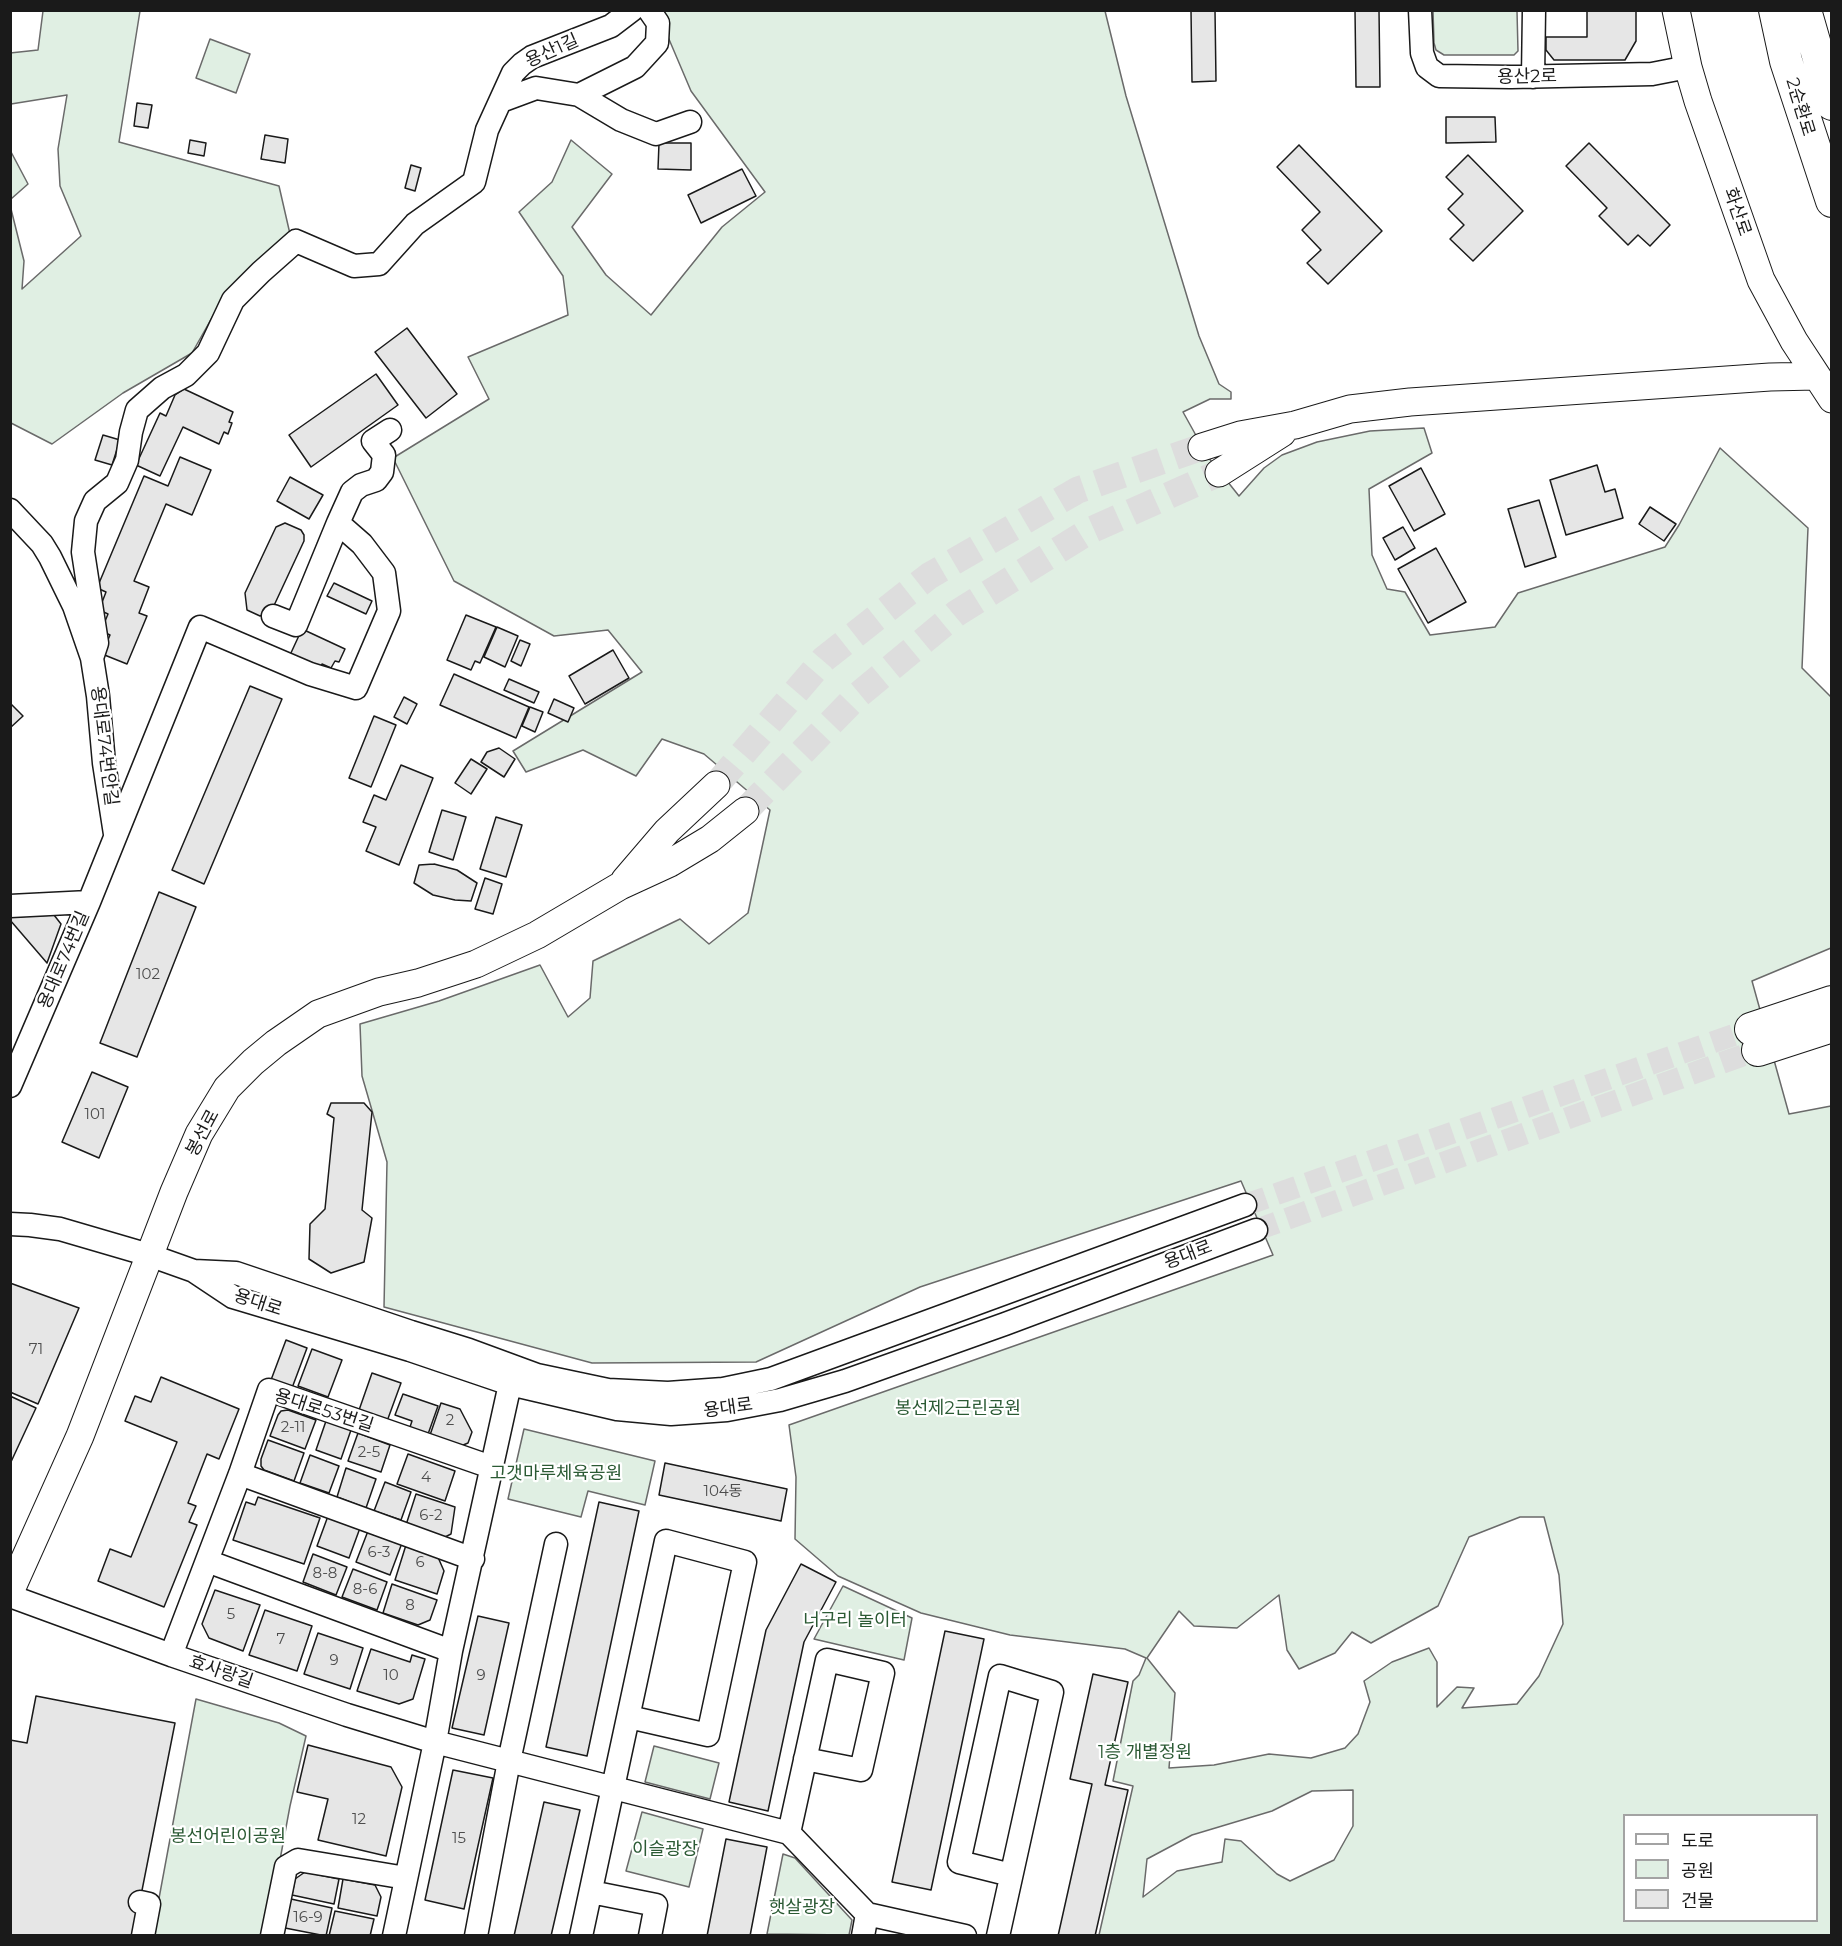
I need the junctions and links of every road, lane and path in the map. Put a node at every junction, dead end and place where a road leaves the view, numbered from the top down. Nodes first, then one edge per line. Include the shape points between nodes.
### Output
1 (632, 10) edge
2 (649, 10) edge
3 (1420, 10) edge
4 (1534, 10) edge
5 (1676, 10) edge
6 (1775, 10) edge
7 (1805, 10) edge
8 (1688, 67) junction
9 (1533, 77) junction
10 (579, 95) junction
11 (501, 101) junction
12 (1832, 105) edge
13 (690, 122) dead end
14 (474, 182) joint
15 (1832, 201) edge
16 (1824, 376) edge
17 (1832, 399) edge
18 (1295, 424) junction
19 (390, 430) dead end
20 (1202, 447) tunnel mouth
21 (1219, 473) tunnel mouth
22 (10, 510) edge
23 (338, 523) junction
24 (273, 616) dead end
25 (92, 658) junction
26 (716, 785) tunnel mouth
27 (745, 811) tunnel mouth
28 (115, 834) junction
29 (620, 886) junction
30 (88, 902) junction
31 (10, 906) edge
32 (1832, 1002) edge
33 (1832, 1026) edge
34 (10, 1086) edge
35 (1245, 1204) tunnel mouth
36 (10, 1224) edge
37 (1256, 1230) tunnel mouth
38 (149, 1255) junction
39 (194, 1271) junction
40 (510, 1384) junction
41 (491, 1467) junction
42 (240, 1474) junction
43 (556, 1545) dead end
44 (18, 1553) edge
45 (472, 1559) junction
46 (207, 1561) junction
47 (10, 1594) edge
48 (452, 1651) junction
49 (171, 1655) junction
50 (629, 1717) junction
51 (435, 1742) junction
52 (805, 1759) junction
53 (509, 1761) junction
54 (614, 1788) junction
55 (789, 1833) junction
56 (1011, 1875) junction
57 (406, 1878) junction
58 (591, 1892) junction
59 (140, 1902) dead end
60 (865, 1925) edge
61 (143, 1935) edge
62 (272, 1935) edge
63 (394, 1935) edge
64 (476, 1935) edge
65 (581, 1935) edge
66 (650, 1935) edge
67 (965, 1935) edge
68 (998, 1935) edge

1 - 11 street, 용산1길 via 611,26 532,57 513,73
2 - 10 street via 658,23 657,43 635,67
3 - 9 street, 용산2로 via 1422,53 1432,72 1448,77
4 - 9 street
5 - 8 main road, 화산로
6 - 15 highway, 2순환로 via 1786,61
7 - 12 highway, 2순환로
8 - 9 street, 용산2로 via 1652,74
8 - 16 main road, 화산로 via 1761,280 1794,341
10 - 11 street via 536,88
10 - 13 street via 621,120 656,134
11 - 14 street, 용산1길 via 487,130
14 - 25 street, 용대로74번안길 via 415,224 379,264 354,266 296,241 233,300 208,353 186,375 162,388 137,410 127,460 117,483 95,501 86,521 83,552 97,643
16 - 17 main road, 화산로
16 - 18 main road via 1410,402 1350,409
18 - 20 main road
18 - 21 main road
19 - 23 street via 373,441 384,455 382,472 376,480 352,492
22 - 25 street, 용대로74번안길 via 50,557 74,606
23 - 24 street via 296,625
23 - 28 street, 용대로74번길 via 362,544 384,573 389,611 356,688 310,674 200,627
25 - 28 street, 용대로74번안길
26 - 29 main road via 667,831
27 - 29 main road, 봉선로 via 680,857
28 - 30 street, 용대로74번길
29 - 38 main road, 봉선로 via 476,964 318,1014 276,1043 227,1088 205,1125
30 - 31 street
30 - 34 street, 용대로74번길
32 - 33 highway via 1755,1039
35 - 39 street, 용대로 via 771,1379 723,1389 668,1393 608,1390 537,1375 236,1273
36 - 38 street, 용대로 via 60,1229
37 - 40 street, 용대로 via 1005,1324 780,1400 727,1410 671,1414 617,1409
38 - 39 street, 용대로
38 - 44 main road, 봉선로 via 80,1436
39 - 40 street, 용대로 via 233,1297
40 - 41 street
41 - 42 street, 용대로53번길 via 269,1390
41 - 45 street
42 - 45 street
42 - 46 street
43 - 53 street
44 - 47 main road, 봉선로
45 - 48 street
46 - 48 street
46 - 49 street
47 - 49 street, 효사랑길
48 - 51 street
49 - 51 street, 효사랑길
50 - 50 street via 666,1541 745,1562 708,1734
50 - 54 street
51 - 53 street, 효사랑길
51 - 57 street
52 - 52 street via 827,1660 883,1673 861,1770
52 - 55 street
53 - 54 street, 효사랑길
53 - 64 street
54 - 55 street, 효사랑길
54 - 58 street
55 - 60 street
56 - 56 street via 1052,1692 1000,1676 959,1862
56 - 68 street
57 - 62 street via 298,1860 286,1867
57 - 63 street
58 - 65 street
58 - 66 street via 656,1905
59 - 61 street via 149,1904
60 - 67 street

